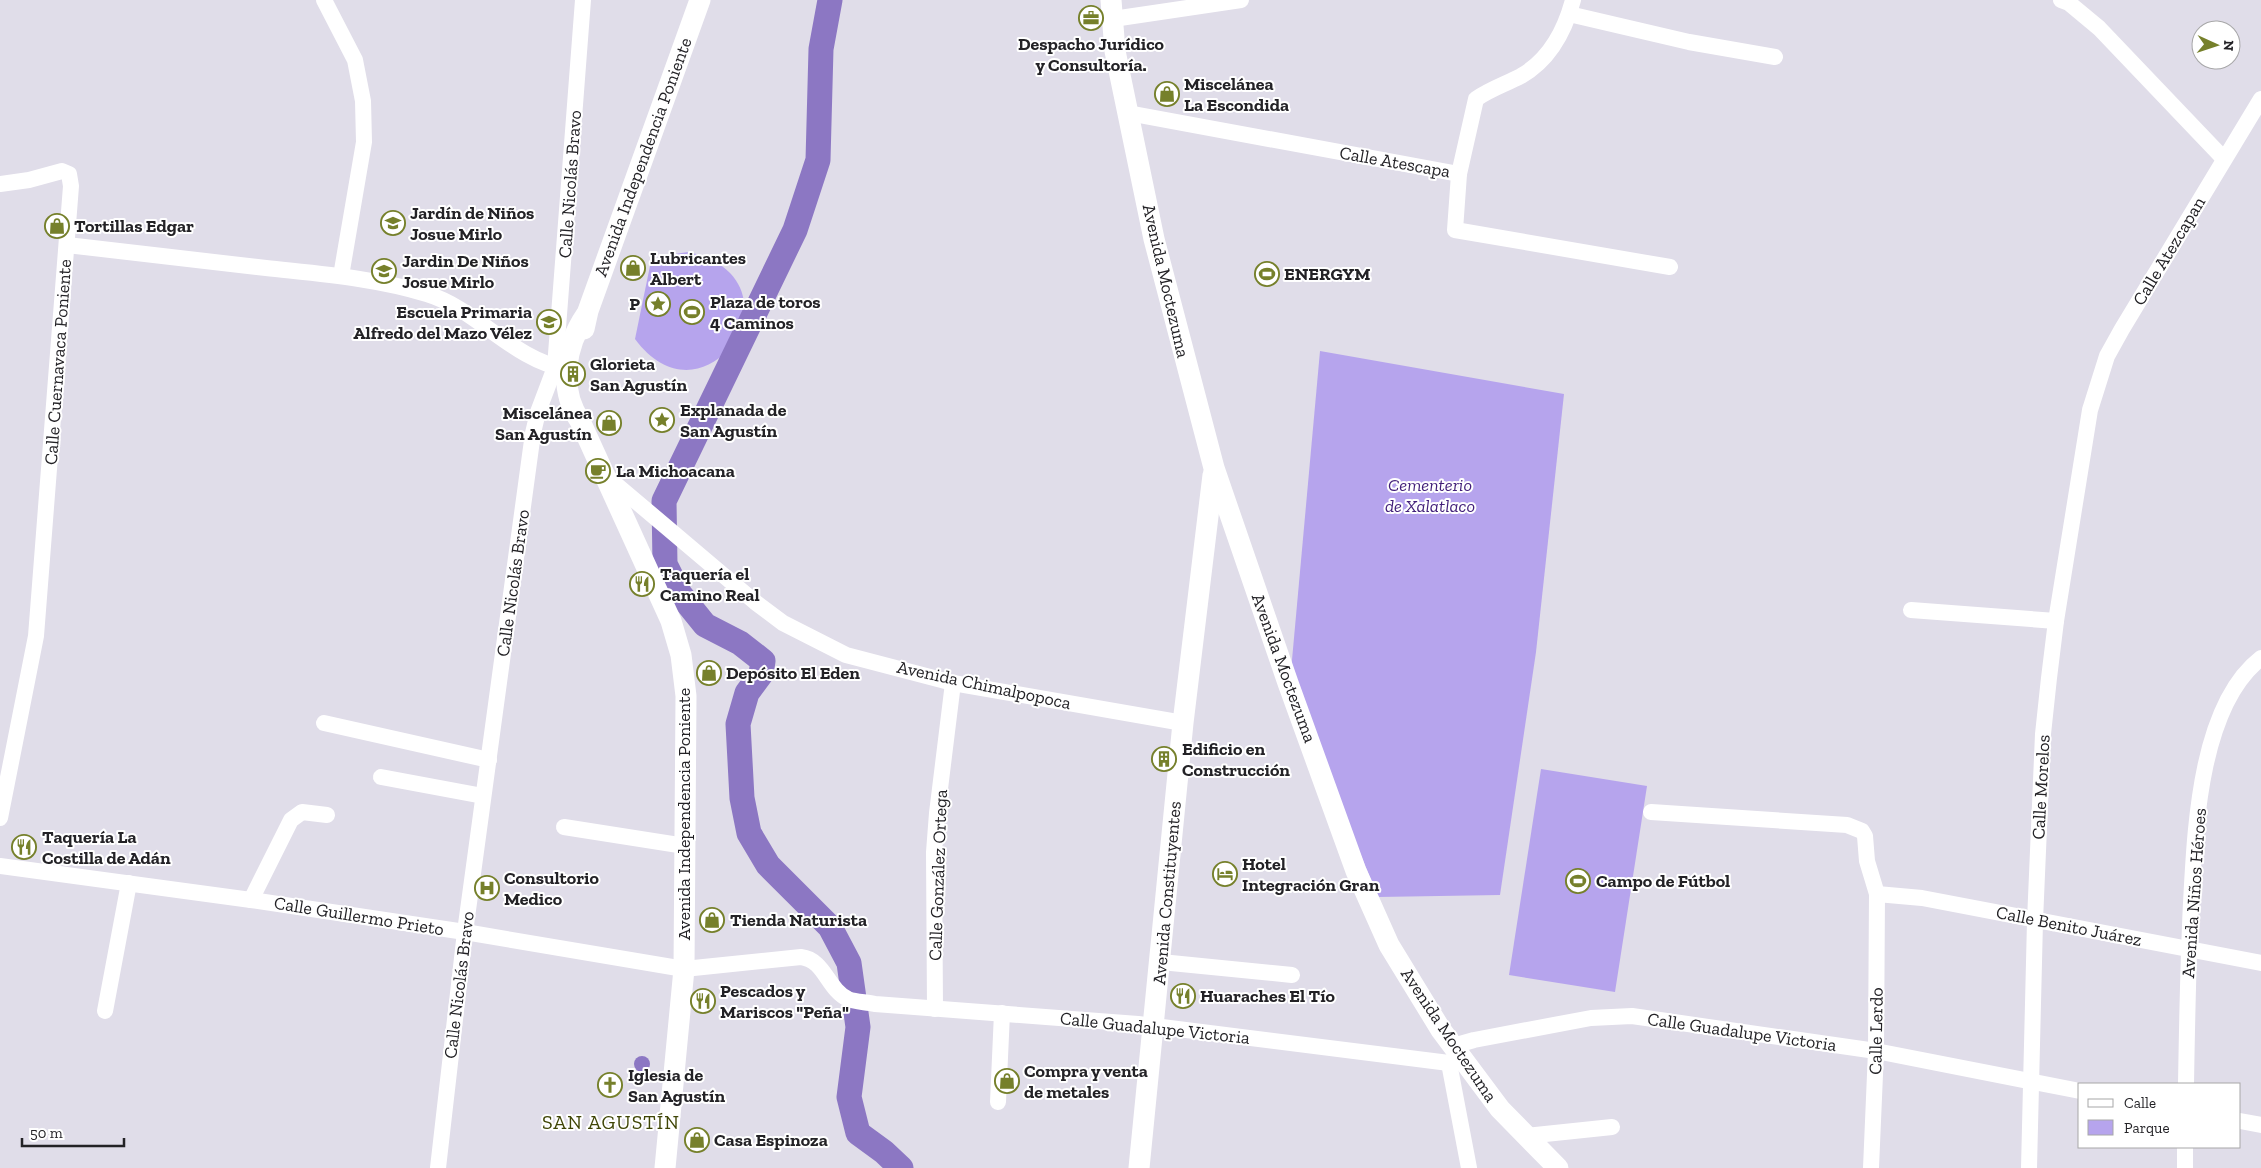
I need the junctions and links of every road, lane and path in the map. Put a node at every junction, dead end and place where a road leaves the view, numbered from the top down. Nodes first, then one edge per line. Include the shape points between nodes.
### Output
1 (324, 0) edge
2 (583, 0) edge
3 (700, 0) edge
4 (1241, 0) edge
5 (2061, 0) edge
6 (1571, 7) edge
7 (1112, 9) edge
8 (1775, 57) dead end
9 (2261, 99) edge
10 (1128, 113) junction
11 (2224, 159) junction
12 (1459, 174) junction
13 (0, 184) edge
14 (67, 245) junction
15 (1670, 267) dead end
16 (341, 276) junction
17 (586, 315) junction
18 (562, 368) junction
19 (2090, 410) joint
20 (580, 421) junction
21 (1214, 468) junction
22 (604, 474) junction
23 (1912, 610) dead end
24 (2056, 621) junction
25 (2261, 658) edge
26 (953, 683) junction
27 (324, 723) dead end
28 (1183, 723) junction
29 (489, 760) junction
30 (381, 777) dead end
31 (483, 796) junction
32 (1651, 812) dead end
33 (327, 815) dead end
34 (0, 818) edge
35 (564, 827) dead end
36 (685, 846) junction
37 (0, 866) edge
38 (129, 883) junction
39 (1877, 894) junction
40 (251, 900) junction
41 (2035, 921) junction
42 (465, 932) junction
43 (2189, 949) junction
44 (1161, 962) junction
45 (2261, 964) edge
46 (684, 969) junction
47 (1292, 975) dead end
48 (848, 999) joint
49 (935, 1009) junction
50 (105, 1011) dead end
51 (1002, 1012) junction
52 (1155, 1026) junction
53 (1876, 1051) junction
54 (1454, 1056) junction
55 (2030, 1082) junction
56 (2186, 1083) edge
57 (2078, 1091) edge
58 (998, 1102) dead end
59 (2241, 1121) edge
60 (2261, 1125) edge
61 (1612, 1127) dead end
62 (1526, 1136) junction
63 (2185, 1148) edge
64 (438, 1168) edge
65 (665, 1168) edge
66 (1139, 1168) edge
67 (1469, 1168) edge
68 (1558, 1168) edge
69 (1872, 1168) edge
70 (2029, 1168) edge
71 (2185, 1168) edge

1 - 16 street via 355,60 363,101 364,142
2 - 18 street, Calle Nicolás Bravo
3 - 17 main road, Avenida Independencia Poniente
4 - 7 street
5 - 11 street via 2099,28
6 - 8 street via 1698,44
6 - 12 street, Calle Atescapa via 1555,42 1541,62 1476,99
7 - 10 main road, Avenida Moctezuma
9 - 11 street, Calle Atezcapan
10 - 12 street, Calle Atescapa
10 - 21 main road, Avenida Moctezuma via 1154,239
11 - 19 street, Calle Atezcapan via 2107,356
12 - 15 street via 1455,230
13 - 14 street via 62,171 68,174 71,186
14 - 16 street, Calle Cuernavaca Poniente
14 - 34 street, Calle Cuernavaca Poniente via 36,636
16 - 18 street, Calle Cuernavaca Poniente via 386,283 445,300 521,350
17 - 18 main road, Avenida Independencia Poniente
17 - 20 main road, Avenida Independencia Poniente via 578,370
18 - 20 main road, Avenida Independencia Poniente via 571,407
18 - 29 street, Calle Nicolás Bravo via 538,412 533,433
19 - 24 street, Calle Morelos
20 - 22 main road, Avenida Independencia Poniente
21 - 28 main road, Avenida Constituyentes
21 - 54 main road, Avenida Moctezuma via 1356,871 1389,945
22 - 26 street, Avenida Chimalpopoca via 784,623 846,655
22 - 36 main road, Avenida Independencia Poniente via 671,621 681,655 686,696
23 - 24 street
24 - 41 street, Calle Morelos via 2043,734
25 - 43 street, Avenida Niños Héroes via 2237,684 2228,700 2217,725 2205,772 2196,827
26 - 28 street, Avenida Chimalpopoca
26 - 49 street, Calle González Ortega via 934,852
27 - 29 street
28 - 44 main road, Avenida Constituyentes
29 - 31 street, Calle Nicolás Bravo
30 - 31 street
31 - 42 street, Calle Nicolás Bravo
32 - 39 street, Calle Lerdo via 1855,826 1865,836 1867,861
33 - 40 street via 302,812 291,820
35 - 36 street
36 - 46 main road, Avenida Independencia Poniente
37 - 38 street, Calle Guillermo Prieto
38 - 40 street, Calle Guillermo Prieto
38 - 50 street
39 - 41 street, Calle Benito Juárez via 1922,898
39 - 53 street, Calle Lerdo
40 - 42 street, Calle Guillermo Prieto
41 - 43 street, Calle Benito Juárez
41 - 55 street, Calle Morelos
42 - 46 street, Calle Guillermo Prieto
42 - 64 street, Calle Nicolás Bravo
43 - 45 street, Calle Benito Juárez
43 - 56 street, Avenida Niños Héroes
44 - 47 street
44 - 52 main road, Avenida Constituyentes
46 - 48 street, Calle Guillermo Prieto via 810,958 836,990
46 - 65 main road, Avenida Independencia Poniente
48 - 49 street, Calle Guadalupe Victoria
49 - 51 street, Calle Guadalupe Victoria
51 - 52 street, Calle Guadalupe Victoria
51 - 58 street
52 - 54 street, Calle Guadalupe Victoria
52 - 66 main road, Avenida Constituyentes
53 - 54 street, Calle Guadalupe Victoria via 1632,1016 1611,1016 1474,1040
53 - 55 street, Calle Guadalupe Victoria
53 - 69 street, Calle Lerdo
54 - 62 main road, Avenida Moctezuma
54 - 67 street
55 - 57 street, Calle Guadalupe Victoria
55 - 70 street, Calle Morelos
59 - 60 street
61 - 62 street
62 - 68 main road, Avenida Moctezuma
63 - 71 street

